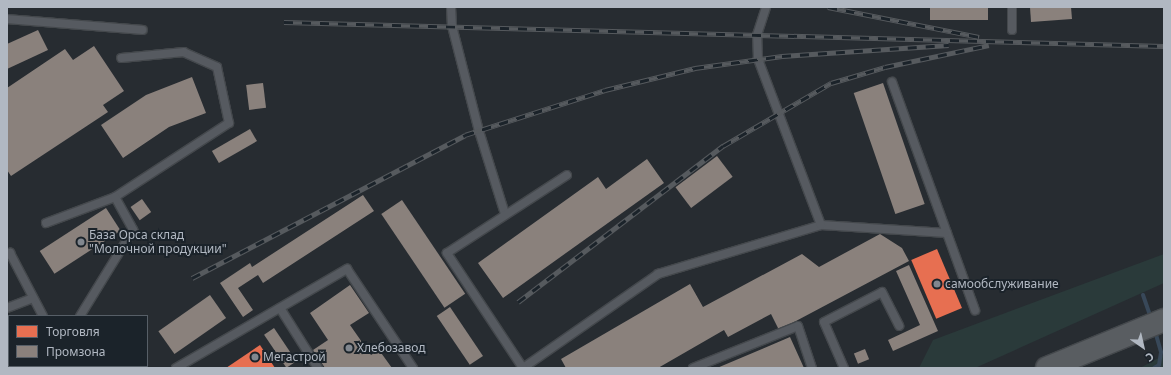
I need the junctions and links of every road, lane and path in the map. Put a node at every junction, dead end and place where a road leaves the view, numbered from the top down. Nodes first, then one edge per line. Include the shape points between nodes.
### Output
1 (451, 7) edge
2 (766, 7) edge
3 (1012, 7) edge
4 (7, 19) edge
5 (143, 30) dead end
6 (1012, 30) dead end
7 (120, 58) dead end
8 (892, 82) dead end
9 (567, 174) dead end
10 (115, 197) junction
11 (505, 214) junction
12 (46, 223) dead end
13 (821, 225) junction
14 (947, 233) junction
15 (8, 251) edge
16 (32, 298) junction
17 (7, 308) edge
18 (280, 308) junction
19 (975, 310) dead end
20 (42, 315) edge
21 (81, 315) edge
22 (1163, 320) edge
23 (899, 326) dead end
24 (176, 368) edge
25 (318, 368) edge
26 (413, 368) edge
27 (523, 368) edge
28 (693, 368) edge
29 (812, 368) edge
30 (844, 368) edge
31 (1047, 368) edge

1 - 11 lane via 452,26 479,131
2 - 13 lane via 757,35 758,59
3 - 6 lane
4 - 5 lane
7 - 10 lane via 184,52 217,67 229,123
8 - 14 lane
9 - 11 lane
10 - 12 lane
10 - 21 lane via 133,230
11 - 27 lane via 447,253
13 - 14 lane
13 - 27 lane via 658,274
14 - 19 lane
15 - 16 lane
16 - 17 lane
16 - 20 lane
18 - 24 lane
18 - 25 lane
18 - 26 lane via 346,269
22 - 31 main road
23 - 30 lane via 882,292 824,322
28 - 29 lane via 798,326

